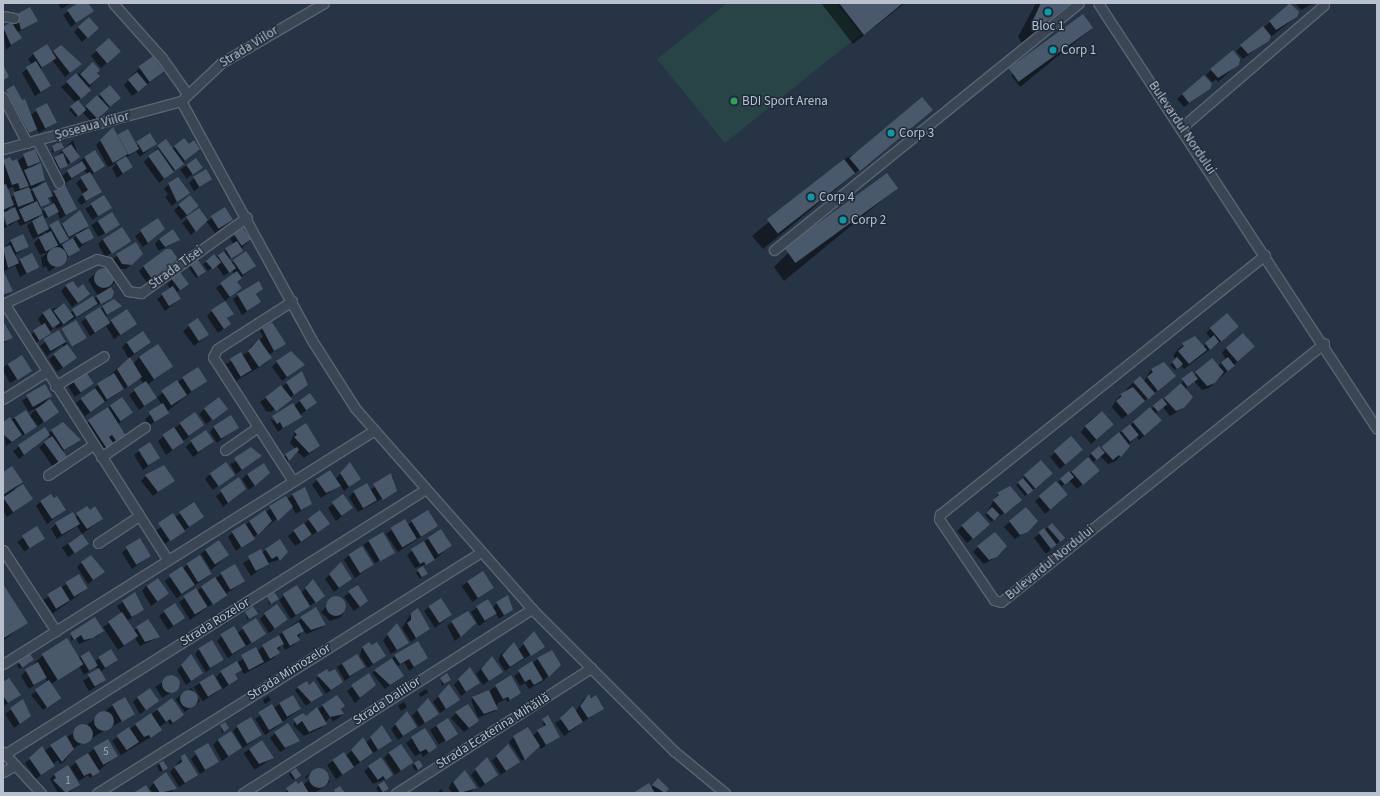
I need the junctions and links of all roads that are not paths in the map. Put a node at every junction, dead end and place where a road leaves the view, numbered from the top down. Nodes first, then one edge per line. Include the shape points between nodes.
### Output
1 (113, 3) edge
2 (324, 3) edge
3 (1080, 3) edge
4 (1098, 3) edge
5 (1324, 5) dead end
6 (3, 16) edge
7 (14, 18) dead end
8 (186, 92) junction
9 (3, 97) edge
10 (181, 101) junction
11 (1182, 127) junction
12 (32, 142) junction
13 (3, 149) edge
14 (58, 183) dead end
15 (247, 217) junction
16 (774, 250) dead end
17 (1265, 255) junction
18 (292, 301) junction
19 (3, 303) edge
20 (1324, 343) junction
21 (104, 356) dead end
22 (46, 372) junction
23 (55, 386) junction
24 (3, 399) edge
25 (145, 427) dead end
26 (257, 428) junction
27 (1377, 429) edge
28 (376, 430) junction
29 (93, 445) junction
30 (226, 450) dead end
31 (101, 457) junction
32 (48, 475) dead end
33 (293, 481) junction
34 (425, 490) junction
35 (139, 516) junction
36 (98, 543) dead end
37 (3, 550) edge
38 (481, 552) junction
39 (168, 560) junction
40 (532, 609) junction
41 (56, 631) junction
42 (3, 664) edge
43 (590, 668) junction
44 (4, 753) edge
45 (15, 765) junction
46 (3, 772) edge
47 (42, 793) edge
48 (97, 793) edge
49 (243, 793) edge
50 (396, 793) edge
51 (724, 793) edge

1 - 8 street via 162,58
2 - 8 street, Strada Viilor via 221,63
3 - 16 street
4 - 11 street, Bulevardul Nordului
5 - 11 street
6 - 7 street
8 - 10 street, Strada Viilor
9 - 12 street
10 - 12 street, Șoseaua Viilor
10 - 15 street
11 - 17 street, Bulevardul Nordului
12 - 13 street, Șoseaua Viilor
12 - 14 street
15 - 18 street
15 - 19 street, Strada Tisei via 141,293 128,291 108,262 97,259
17 - 20 street, Bulevardul Nordului
17 - 20 street, Bulevardul Nordului via 940,514 939,519 994,600 1001,602
18 - 26 street via 217,349 213,357
18 - 28 street via 336,381
19 - 22 street
20 - 27 street, Bulevardul Nordului
21 - 23 street
22 - 23 street
22 - 24 street
23 - 29 street
25 - 31 street
26 - 30 street
26 - 33 street
28 - 33 street
28 - 34 street
29 - 31 street
29 - 32 street
31 - 35 street
33 - 39 street
34 - 38 street
34 - 44 street, Strada Rozelor
35 - 36 street
35 - 39 street
37 - 41 street
38 - 40 street
38 - 48 street, Strada Mimozelor
39 - 41 street
40 - 43 street
40 - 49 street, Strada Daliilor
41 - 42 street
43 - 50 street, Strada Ecaterina Mihăilă
43 - 51 street via 674,751
44 - 45 street
45 - 46 street
45 - 47 street

